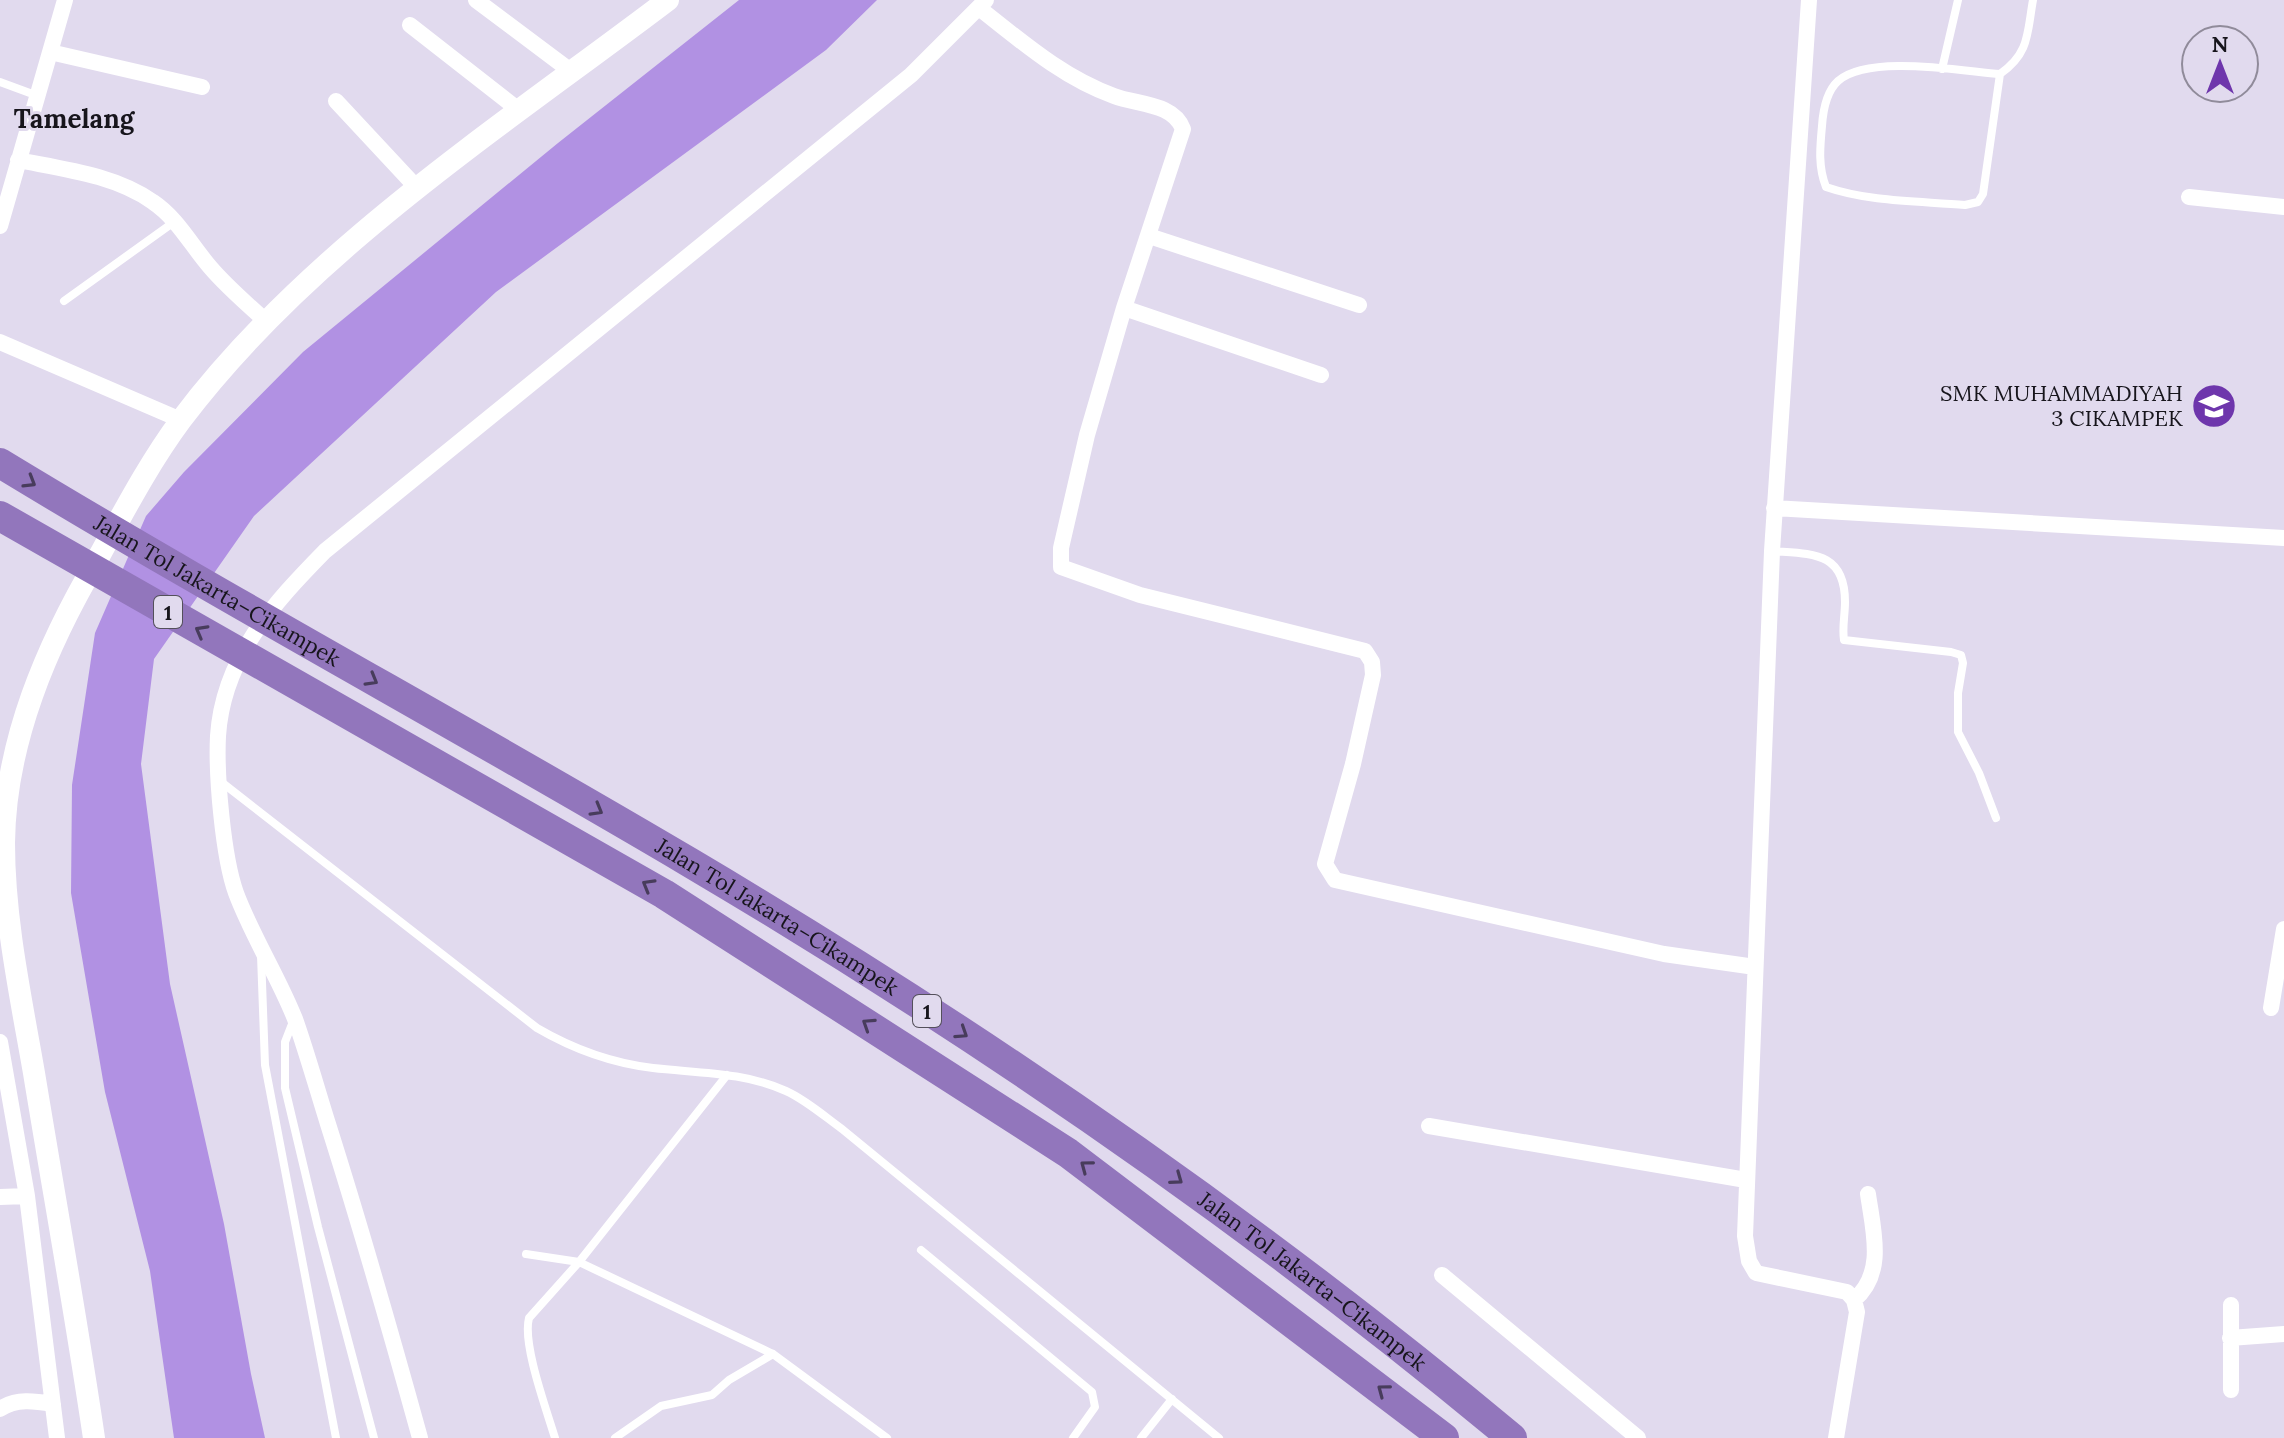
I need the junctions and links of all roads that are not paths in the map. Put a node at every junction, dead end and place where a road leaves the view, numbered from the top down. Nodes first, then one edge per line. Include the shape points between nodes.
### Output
1 (65, 0) edge
2 (476, 0) edge
3 (668, 0) edge
4 (1809, 0) edge
5 (1958, 0) edge
6 (2033, 0) edge
7 (983, 4) edge
8 (410, 25) dead end
9 (50, 52) junction
10 (1942, 69) junction
11 (572, 72) junction
12 (2000, 74) junction
13 (0, 82) edge
14 (202, 87) dead end
15 (39, 96) junction
16 (336, 101) dead end
17 (520, 111) junction
18 (18, 160) junction
19 (418, 189) junction
20 (4, 193) edge
21 (2189, 197) dead end
22 (2284, 207) edge
23 (175, 222) junction
24 (0, 226) edge
25 (1149, 236) junction
26 (64, 301) dead end
27 (1359, 305) dead end
28 (1124, 308) junction
29 (267, 322) junction
30 (0, 342) edge
31 (1321, 375) dead end
32 (181, 420) junction
33 (0, 463) edge
34 (1774, 508) junction
35 (0, 516) edge
36 (2284, 538) edge
37 (1772, 551) junction
38 (7, 758) edge
39 (220, 781) junction
40 (1996, 818) dead end
41 (2, 848) edge
42 (2284, 929) edge
43 (260, 943) junction
44 (1755, 967) junction
45 (2271, 1008) dead end
46 (295, 1019) junction
47 (0, 1042) edge
48 (727, 1075) junction
49 (1429, 1126) dead end
50 (1746, 1180) junction
51 (1868, 1194) dead end
52 (27, 1196) junction
53 (0, 1197) edge
54 (921, 1250) dead end
55 (526, 1254) dead end
56 (579, 1262) junction
57 (1442, 1275) dead end
58 (1854, 1300) junction
59 (2231, 1305) dead end
60 (2284, 1334) edge
61 (2230, 1338) junction
62 (773, 1354) junction
63 (2231, 1390) dead end
64 (1172, 1399) junction
65 (53, 1404) junction
66 (0, 1409) edge
67 (57, 1438) edge
68 (94, 1438) edge
69 (336, 1438) edge
70 (374, 1438) edge
71 (420, 1438) edge
72 (555, 1438) edge
73 (615, 1438) edge
74 (887, 1438) edge
75 (1073, 1438) edge
76 (1141, 1438) edge
77 (1219, 1438) edge
78 (1444, 1438) edge
79 (1512, 1438) edge
80 (1638, 1438) edge
81 (1836, 1438) edge

1 - 9 street
2 - 11 street
3 - 11 street
4 - 34 street
5 - 10 lane
6 - 12 lane via 2023,51
7 - 25 street via 1042,58 1113,96 1169,111 1179,119 1181,140
7 - 39 street via 911,75 325,551 261,620 245,650 229,686 218,735
8 - 17 street
9 - 14 street
9 - 15 street
10 - 12 lane
10 - 12 lane via 1885,65 1852,71 1836,82 1823,116 1820,147 1826,187 1867,196 1978,202
11 - 17 street
13 - 15 lane
15 - 18 street
16 - 19 street
17 - 19 street
18 - 20 street
18 - 23 street via 132,190
19 - 29 street
20 - 24 street
21 - 22 street
23 - 26 lane
23 - 29 street via 225,283
25 - 27 street
25 - 28 street
28 - 31 street
28 - 44 street via 1087,435 1059,563 1065,570 1140,595 1365,651 1373,675 1325,864 1335,880 1664,954
29 - 32 street
30 - 32 street
32 - 38 street via 68,610
33 -> 79 highway, Jalan Tol Jakarta–Cikampek / 1 via 689,862 984,1047 1290,1260
34 - 36 street
34 - 37 street
78 -> 35 highway, Jalan Tol Jakarta–Cikampek / 1 via 1068,1153 664,894
37 - 40 lane via 1817,554 1837,570 1845,597 1844,640 1961,655 1958,732
37 - 44 street
38 - 41 street
39 - 43 street via 236,891
39 - 48 lane via 537,1028 611,1060
41 - 68 street via 13,952
42 - 45 street
43 - 46 street
43 - 69 lane via 265,1065
44 - 50 street
46 - 70 lane via 285,1042 285,1088
46 - 71 street
47 - 52 street
48 - 56 lane
48 - 64 lane via 786,1090 805,1102
49 - 50 street
50 - 58 street via 1745,1236 1756,1273 1847,1292
51 - 58 street via 1873,1275
52 - 53 street
52 - 65 street
54 - 75 lane via 1092,1392 1095,1407
55 - 56 lane
56 - 62 lane
56 - 72 lane via 527,1324
57 - 80 street
58 - 81 street via 1857,1312
59 - 61 street
60 - 61 street
61 - 63 street
62 - 73 lane via 712,1395 661,1406
62 - 74 lane
64 - 76 lane
64 - 77 lane
65 - 66 street via 28,1401
65 - 67 street

